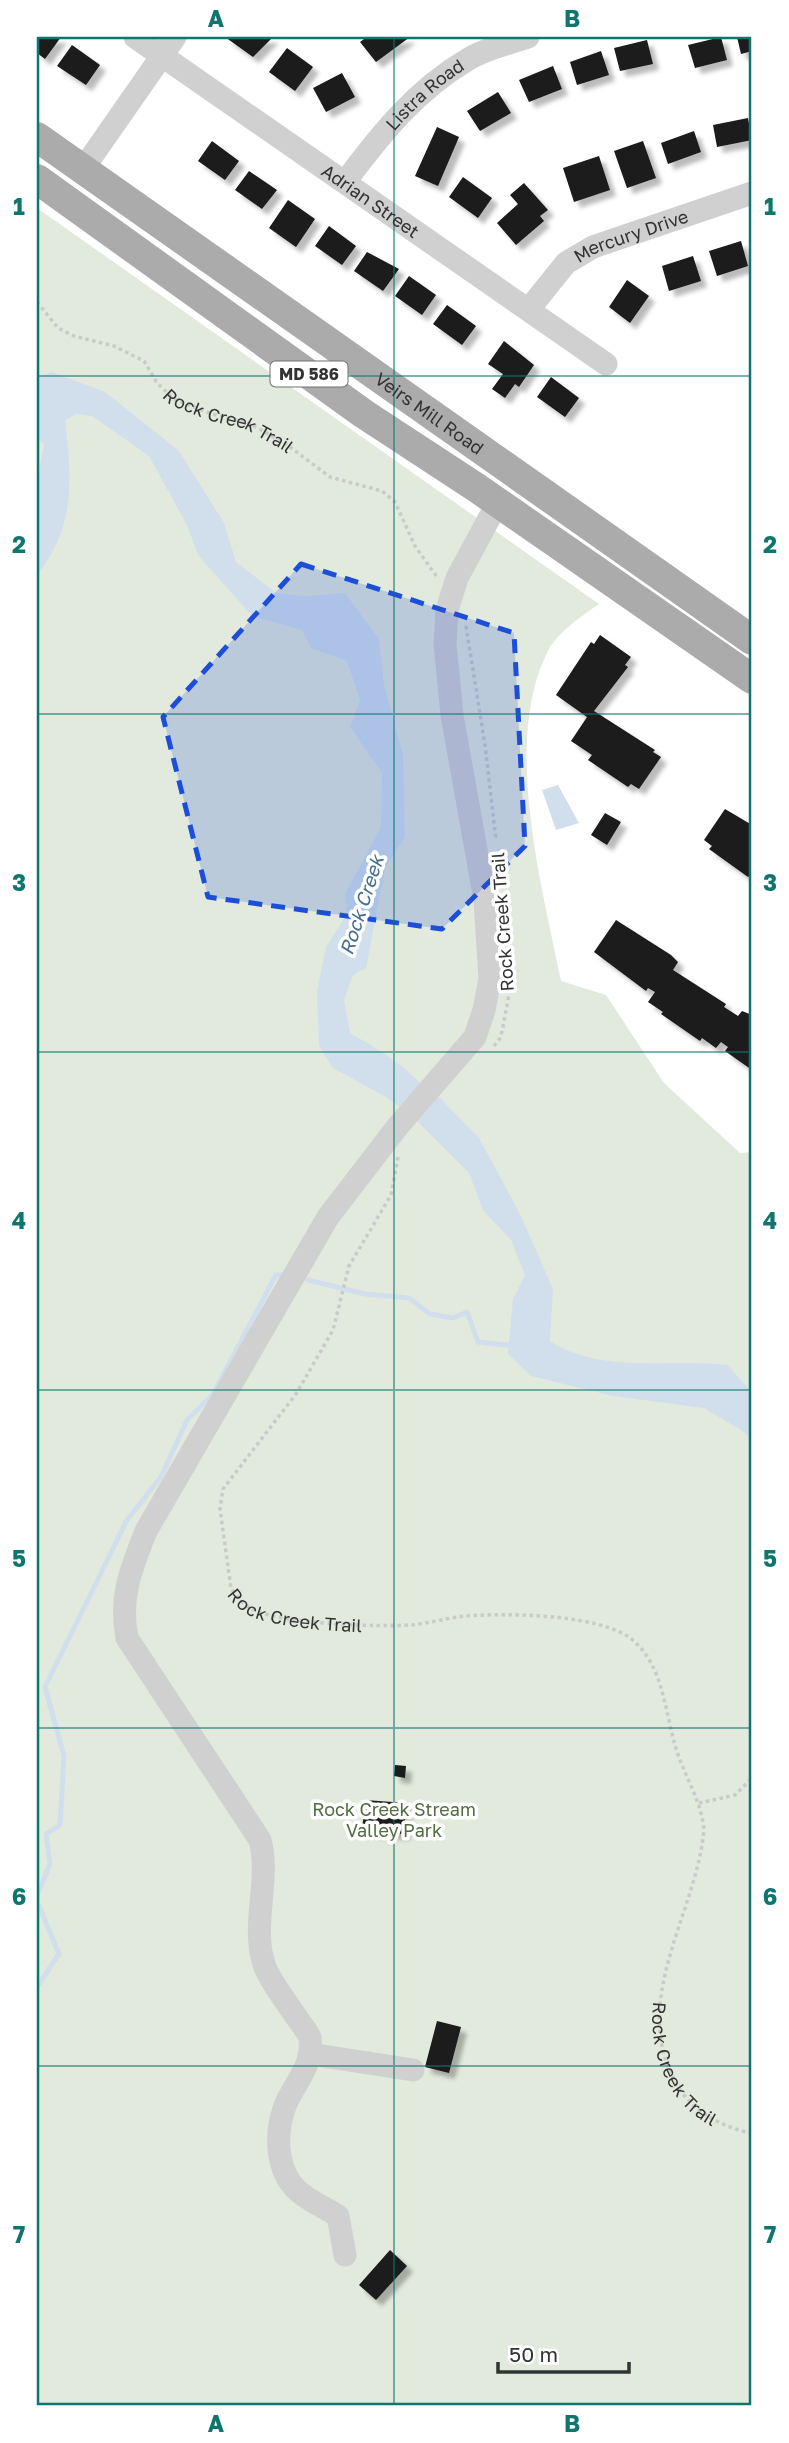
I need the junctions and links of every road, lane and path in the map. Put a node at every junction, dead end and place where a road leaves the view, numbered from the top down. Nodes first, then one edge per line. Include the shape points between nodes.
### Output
1 (135, 37) edge
2 (528, 37) edge
3 (169, 46) edge
4 (37, 137) edge
5 (83, 169) junction
6 (37, 179) edge
7 (345, 183) junction
8 (752, 192) edge
9 (166, 228) junction
10 (144, 256) junction
11 (37, 302) edge
12 (529, 309) junction
13 (606, 364) dead end
14 (496, 459) junction
15 (487, 495) junction
16 (449, 598) junction
17 (752, 640) edge
18 (752, 679) edge
19 (496, 846) dead end
20 (509, 991) dead end
21 (487, 1054) dead end
22 (402, 1121) junction
23 (752, 1778) edge
24 (699, 1804) junction
25 (310, 2054) junction
26 (414, 2070) dead end
27 (752, 2133) edge
28 (345, 2255) dead end

1 - 3 street, Adrian Street
2 - 7 street, Listra Road via 469,58 420,93
3 - 5 street
3 - 7 street, Adrian Street
4 - 5 main road, Veirs Mill Road / MD 586
5 - 9 main road, Veirs Mill Road / MD 586
6 - 10 main road, Veirs Mill Road / MD 586
7 - 12 street, Adrian Street
8 - 12 street, Mercury Drive via 593,247 566,263
9 - 10 main road
9 - 14 main road, Veirs Mill Road / MD 586
10 - 15 main road, Veirs Mill Road / MD 586 via 364,414
11 - 16 path, Rock Creek Trail via 58,328 144,361 174,399 247,422 330,477 382,491 395,502 415,545
12 - 13 street, Adrian Street
14 - 15 main road
14 - 17 main road, Veirs Mill Road / MD 586
15 - 16 street
15 - 18 main road, Veirs Mill Road / MD 586
16 - 19 path, Rock Creek Trail via 468,629
16 - 22 street via 445,644 452,715 481,874 490,979 475,1037
20 - 21 path, Rock Creek Trail via 501,1037
22 - 24 path, Rock Creek Trail via 391,1195 349,1266 333,1330 296,1394 223,1489 220,1509 228,1578 236,1596 255,1611 303,1619 390,1625 498,1615 610,1628 638,1644 658,1677 676,1747
22 - 25 street via 328,1217 172,1483 131,1569 122,1612 127,1638 260,1840 264,1965 276,1992 310,2034
23 - 24 path via 735,1795
24 - 27 path, Rock Creek Trail via 702,1844 659,2003 659,2039 671,2076 695,2106 707,2116
25 - 26 street
25 - 28 street via 278,2132 281,2162 297,2190 338,2216

